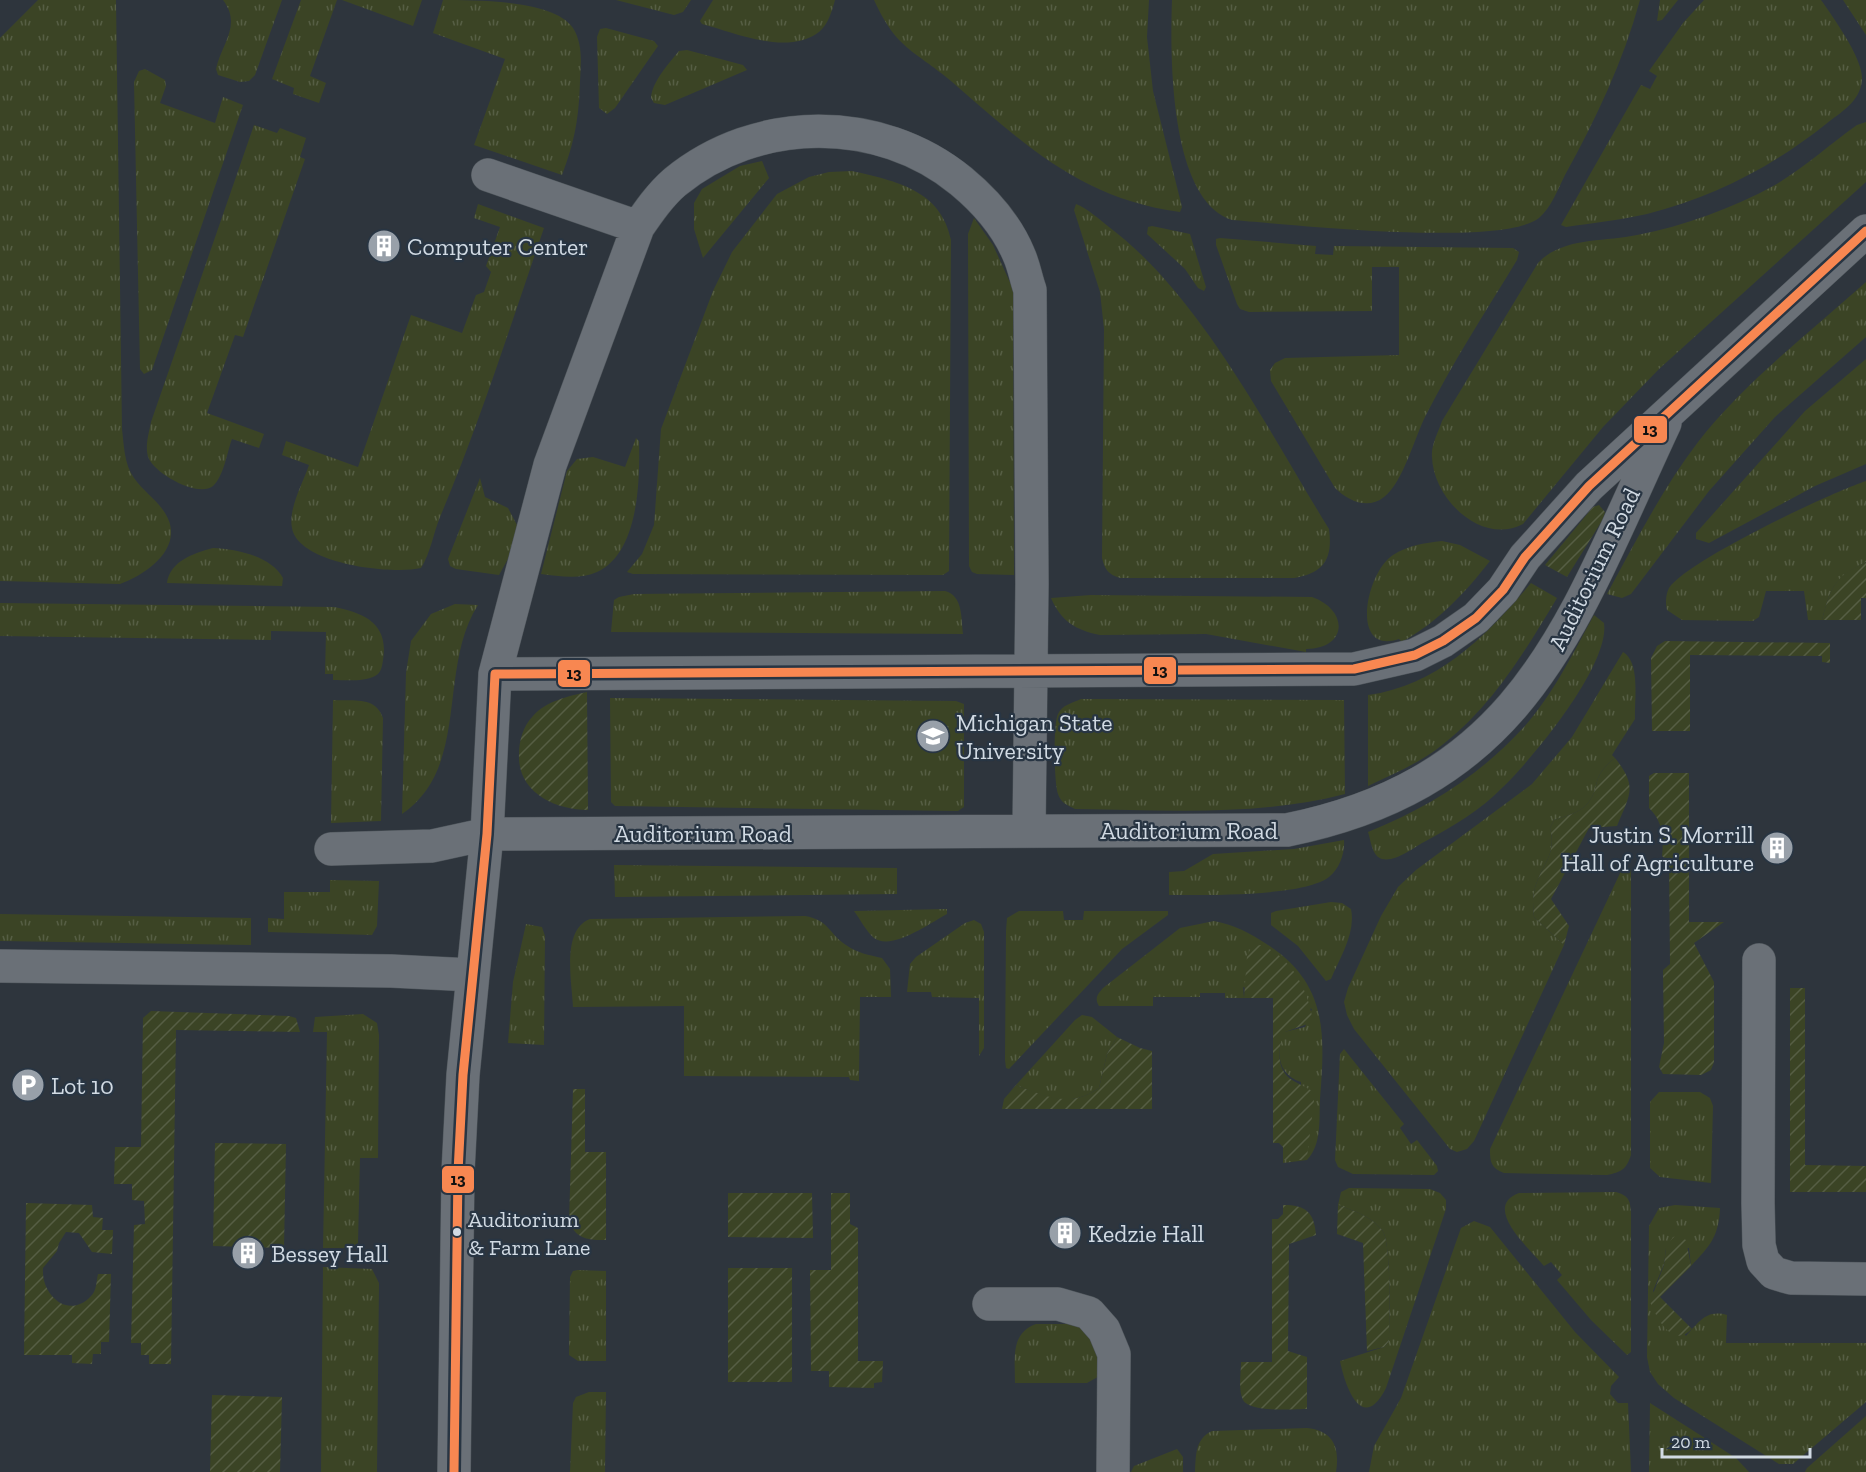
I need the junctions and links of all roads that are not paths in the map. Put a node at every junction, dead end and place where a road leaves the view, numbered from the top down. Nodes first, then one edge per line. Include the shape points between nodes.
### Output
1 (488, 175) dead end
2 (638, 227) junction
3 (1866, 231) edge
4 (1672, 408) junction
5 (1030, 671) junction
6 (495, 674) junction
7 (1029, 831) junction
8 (487, 834) junction
9 (331, 849) dead end
10 (1759, 960) dead end
11 (0, 966) edge
12 (472, 975) junction
13 (1866, 1279) edge
14 (989, 1305) dead end
15 (454, 1472) edge
16 (1113, 1472) edge

1 - 2 street
2 - 5 street via 675,183 713,157 750,141 816,130 882,138 947,169 975,193 1000,222 1019,255 1030,290
2 - 6 street via 550,465
3 - 4 street, Auditorium Road
4 - 5 street, Auditorium Road via 1589,486 1476,618 1415,655 1354,669
4 - 7 street, Auditorium Road via 1585,595 1550,659 1502,721 1432,777 1352,814 1287,830
5 - 6 street, Auditorium Road
5 - 7 street
6 - 8 street
7 - 8 street, Auditorium Road
8 - 9 street, Auditorium Road via 432,846
8 - 12 street
10 - 13 street via 1758,1203 1763,1262 1774,1273 1791,1278
11 - 12 street via 391,970
12 - 15 street via 458,1172
14 - 16 street via 1058,1304 1089,1313 1104,1330 1114,1354

